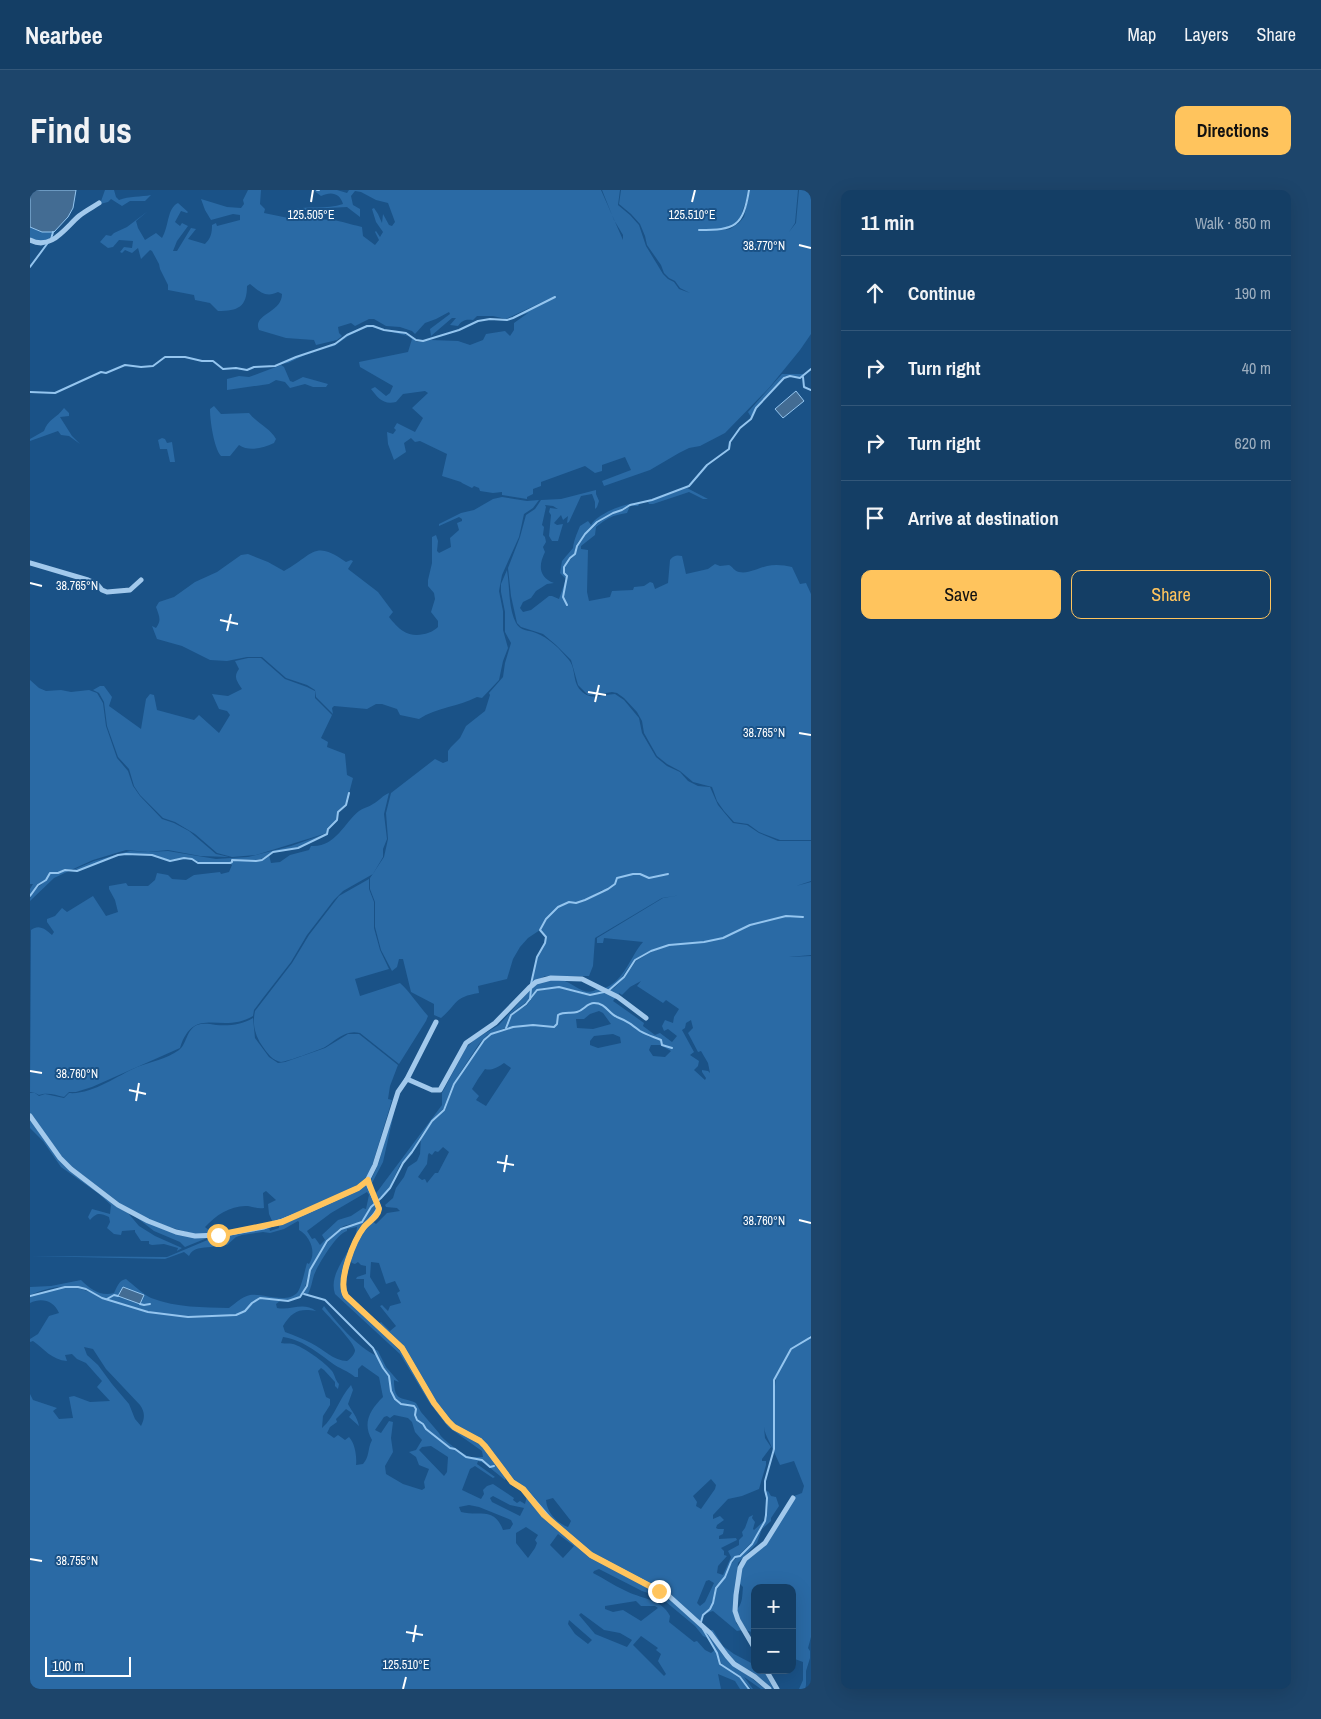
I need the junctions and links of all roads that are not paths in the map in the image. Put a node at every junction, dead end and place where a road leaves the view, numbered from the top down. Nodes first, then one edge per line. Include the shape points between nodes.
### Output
1 (100, 203) dead end
2 (30, 240) edge
3 (30, 563) edge
4 (141, 580) dead end
5 (646, 1018) dead end
6 (436, 1022) dead end
7 (407, 1079) junction
8 (30, 1116) edge
9 (368, 1180) junction
10 (792, 1498) dead end
11 (751, 1642) edge
12 (768, 1674) edge
13 (769, 1689) edge
14 (777, 1689) edge

1 - 2 street via 80,215 53,240 40,243
3 - 4 street via 88,580 107,592 130,590
5 - 7 street via 589,981 543,980 529,988 496,1023 466,1043 440,1090 432,1090
6 - 7 street
7 - 9 street via 392,1106
8 - 9 street via 64,1164 118,1205 156,1225 195,1236 282,1222 358,1188
9 - 13 street via 379,1208 360,1233 346,1268 343,1286 346,1296 402,1348 448,1421 480,1441 512,1482 523,1489 551,1521 591,1555 669,1596 710,1633 734,1664
10 - 11 street via 765,1543 745,1559 740,1568 736,1610
12 - 14 street

